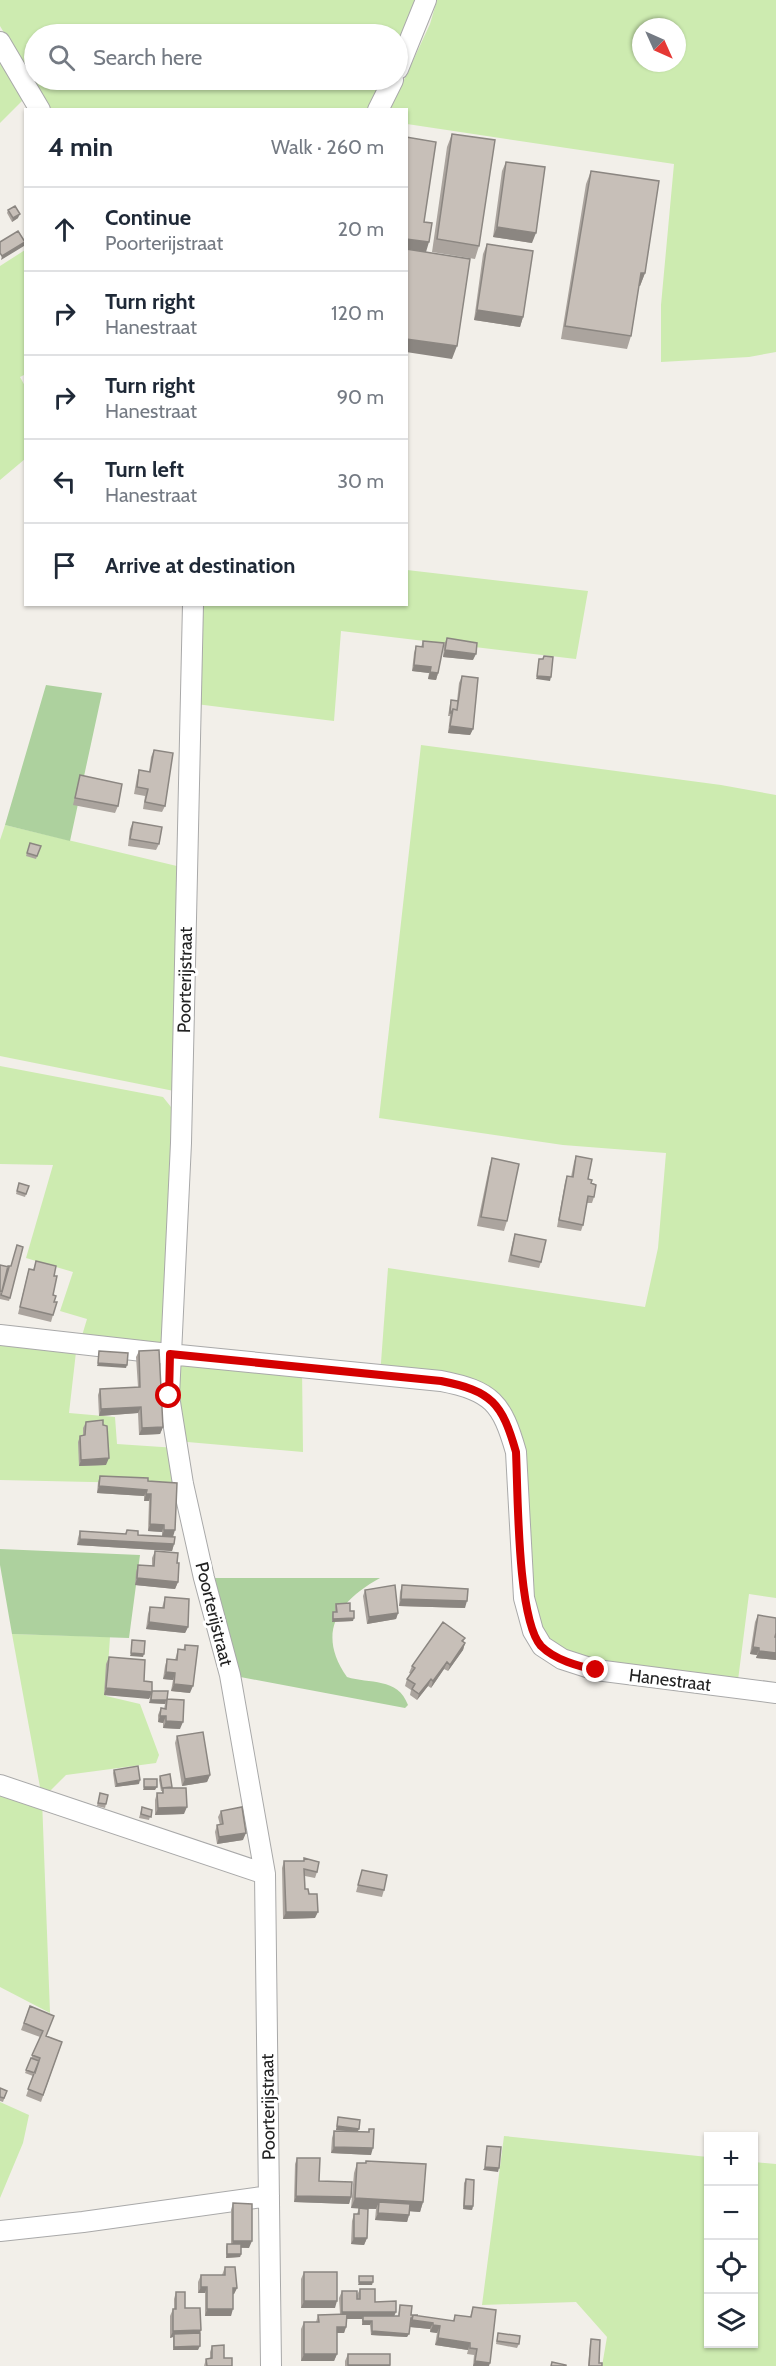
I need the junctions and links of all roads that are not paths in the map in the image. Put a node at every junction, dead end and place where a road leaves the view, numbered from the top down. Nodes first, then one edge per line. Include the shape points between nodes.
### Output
1 (426, 0) edge
2 (0, 42) edge
3 (408, 44) edge
4 (24, 83) edge
5 (28, 90) edge
6 (388, 90) edge
7 (39, 108) edge
8 (379, 108) edge
9 (193, 606) edge
10 (0, 1335) edge
11 (170, 1354) junction
12 (776, 1693) edge
13 (0, 1785) edge
14 (265, 1874) junction
15 (269, 2196) junction
16 (0, 2231) edge
17 (271, 2366) edge

1 - 3 street
2 - 4 street
5 - 7 street
6 - 8 street
9 - 11 street, Poorterijstraat via 181,1143
10 - 11 street
11 - 12 street, Hanestraat via 441,1381 481,1393 500,1408 516,1452 524,1598 533,1631 542,1646 569,1662 596,1670
11 - 14 street, Poorterijstraat via 169,1396 183,1484 230,1675
13 - 14 street
14 - 15 street, Poorterijstraat
15 - 16 street
15 - 17 street, Poorterijstraat

